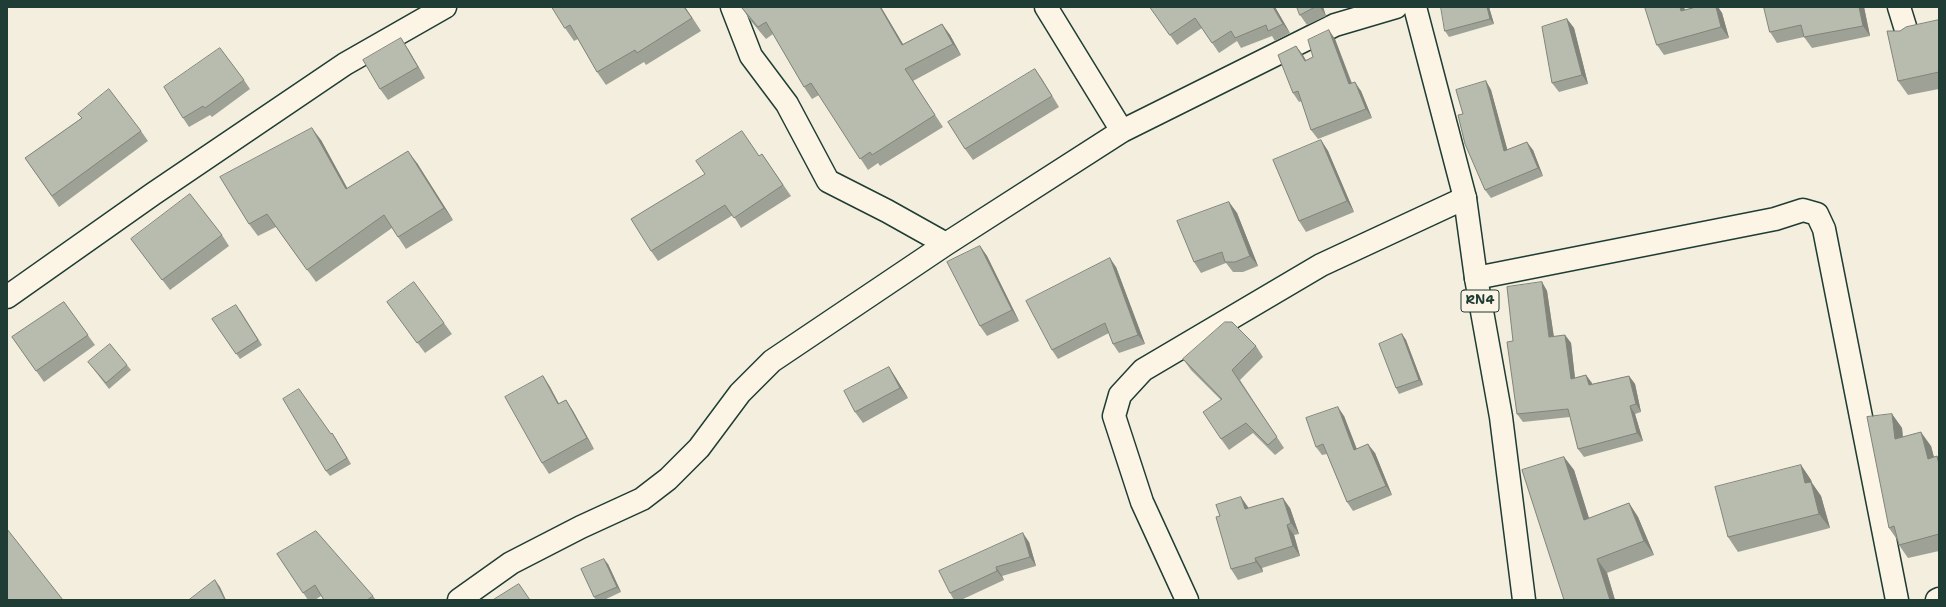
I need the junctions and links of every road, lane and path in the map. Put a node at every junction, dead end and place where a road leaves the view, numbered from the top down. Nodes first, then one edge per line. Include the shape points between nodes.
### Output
1 (445, 7) edge
2 (732, 7) edge
3 (1046, 7) edge
4 (1396, 7) edge
5 (1415, 7) edge
6 (1899, 7) edge
7 (1907, 33) edge
8 (1122, 131) junction
9 (1465, 198) junction
10 (946, 244) junction
11 (1476, 278) junction
12 (7, 297) edge
13 (459, 600) edge
14 (1187, 600) edge
15 (1524, 600) edge
16 (1897, 600) edge

1 - 12 main road via 345,64
2 - 10 main road via 751,56 787,104 828,181 887,210
3 - 8 main road
4 - 8 main road via 1336,25
5 - 9 main road, RN4
6 - 7 main road
8 - 10 main road
9 - 11 main road, RN4
9 - 14 main road via 1321,265 1142,370 1120,395 1114,416 1142,502
10 - 13 main road via 772,360 740,393 699,448 663,483 642,499 511,563
11 - 15 main road, RN4 via 1501,417
11 - 16 main road via 1775,219 1804,210 1818,214 1825,237

